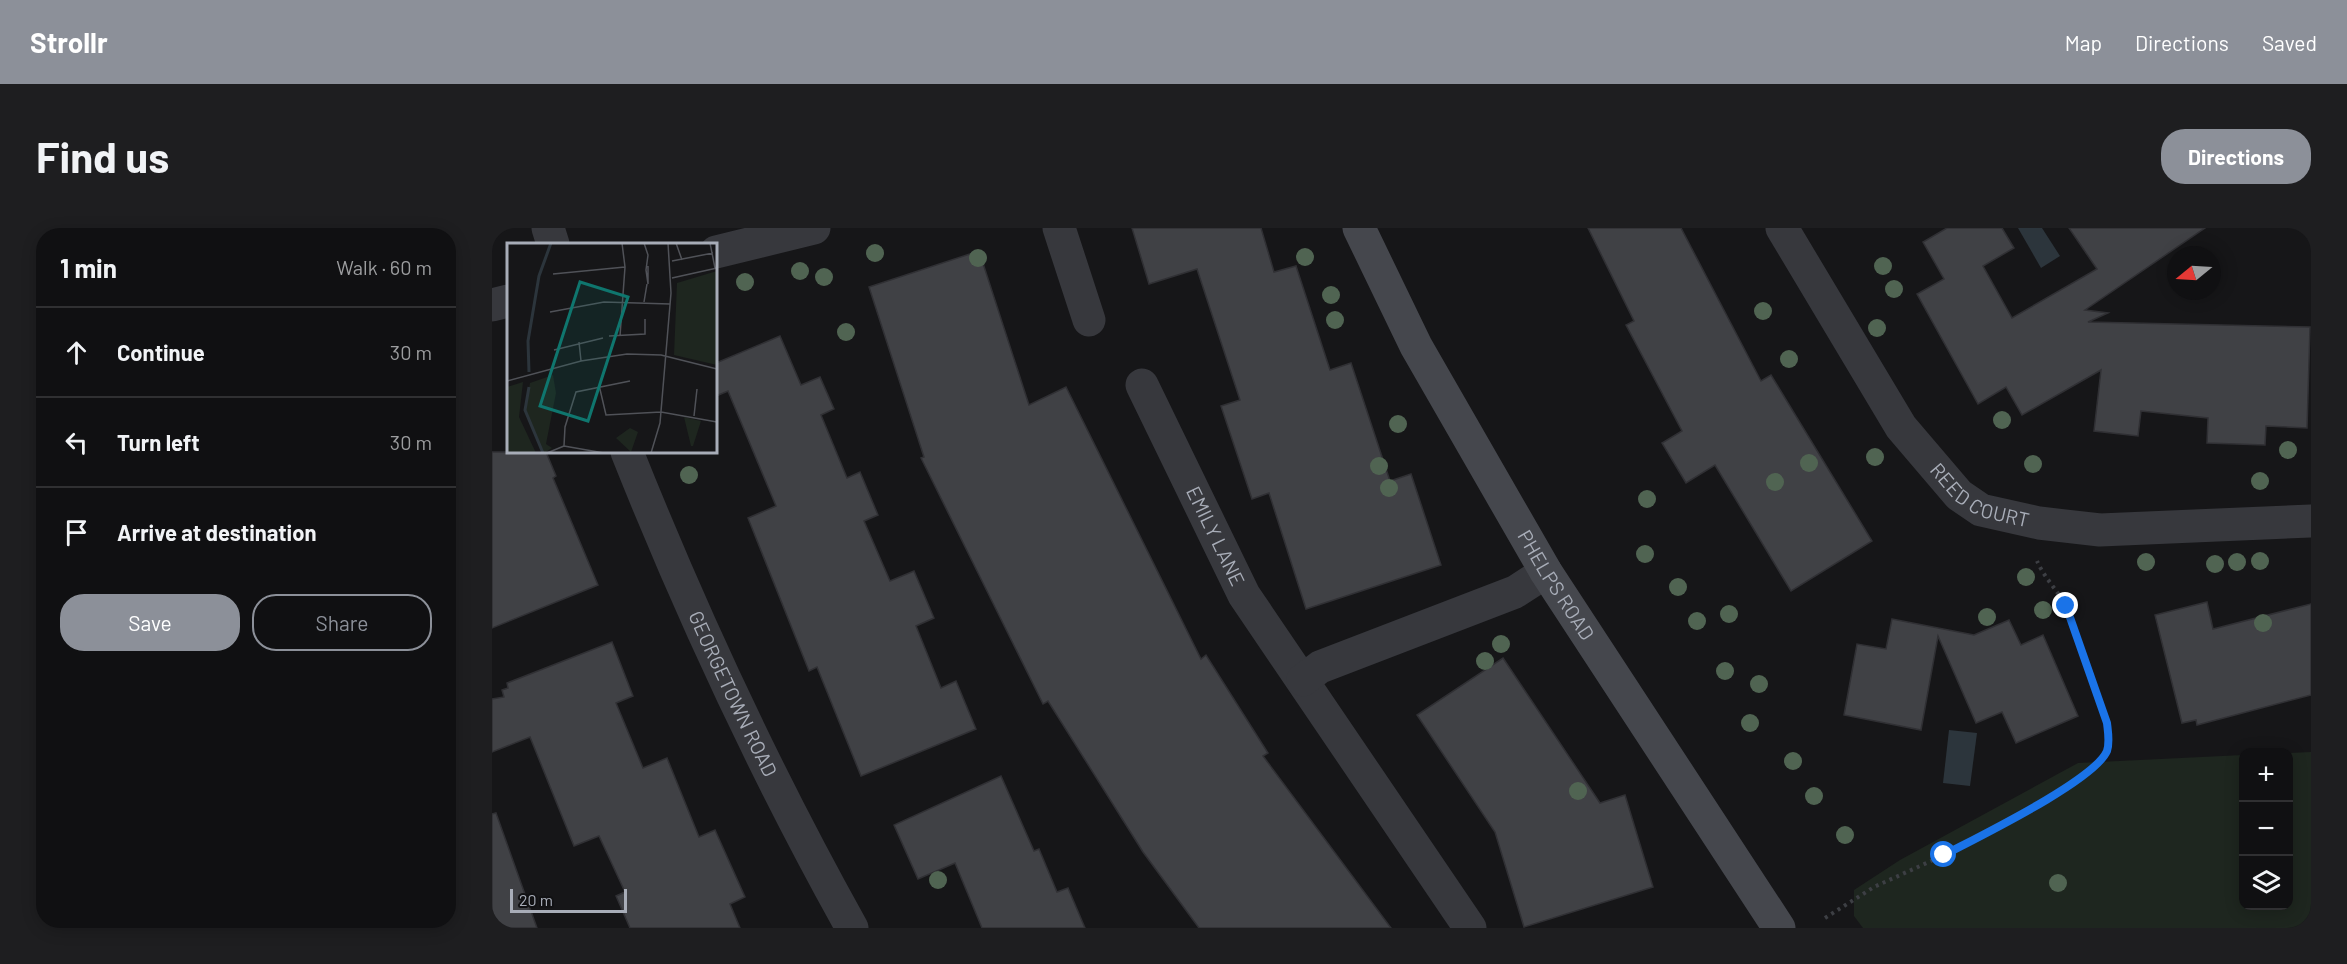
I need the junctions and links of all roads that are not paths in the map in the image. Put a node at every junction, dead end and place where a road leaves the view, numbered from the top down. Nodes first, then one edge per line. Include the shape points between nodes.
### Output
1 (548, 228) edge
2 (814, 228) edge
3 (1059, 228) edge
4 (1359, 228) edge
5 (1790, 231) edge
6 (553, 243) edge
7 (717, 252) edge
8 (507, 302) edge
9 (492, 305) edge
10 (1089, 320) dead end
11 (1142, 385) dead end
12 (627, 453) edge
13 (2311, 521) edge
14 (1546, 572) junction
15 (1303, 680) junction
16 (852, 928) edge
17 (1470, 928) edge
18 (1779, 928) edge

1 - 6 street
2 - 7 street
3 - 10 street
4 - 14 street, PHELPS ROAD via 1416,346
5 - 13 street, REED COURT via 1901,427 1959,495 1981,510 2039,523 2100,530
8 - 9 street
11 - 15 street, EMILY LANE via 1244,595
12 - 16 street, GEORGETOWN ROAD via 757,749
14 - 15 street via 1515,592 1320,667
14 - 18 street, PHELPS ROAD
15 - 17 street, EMILY LANE

